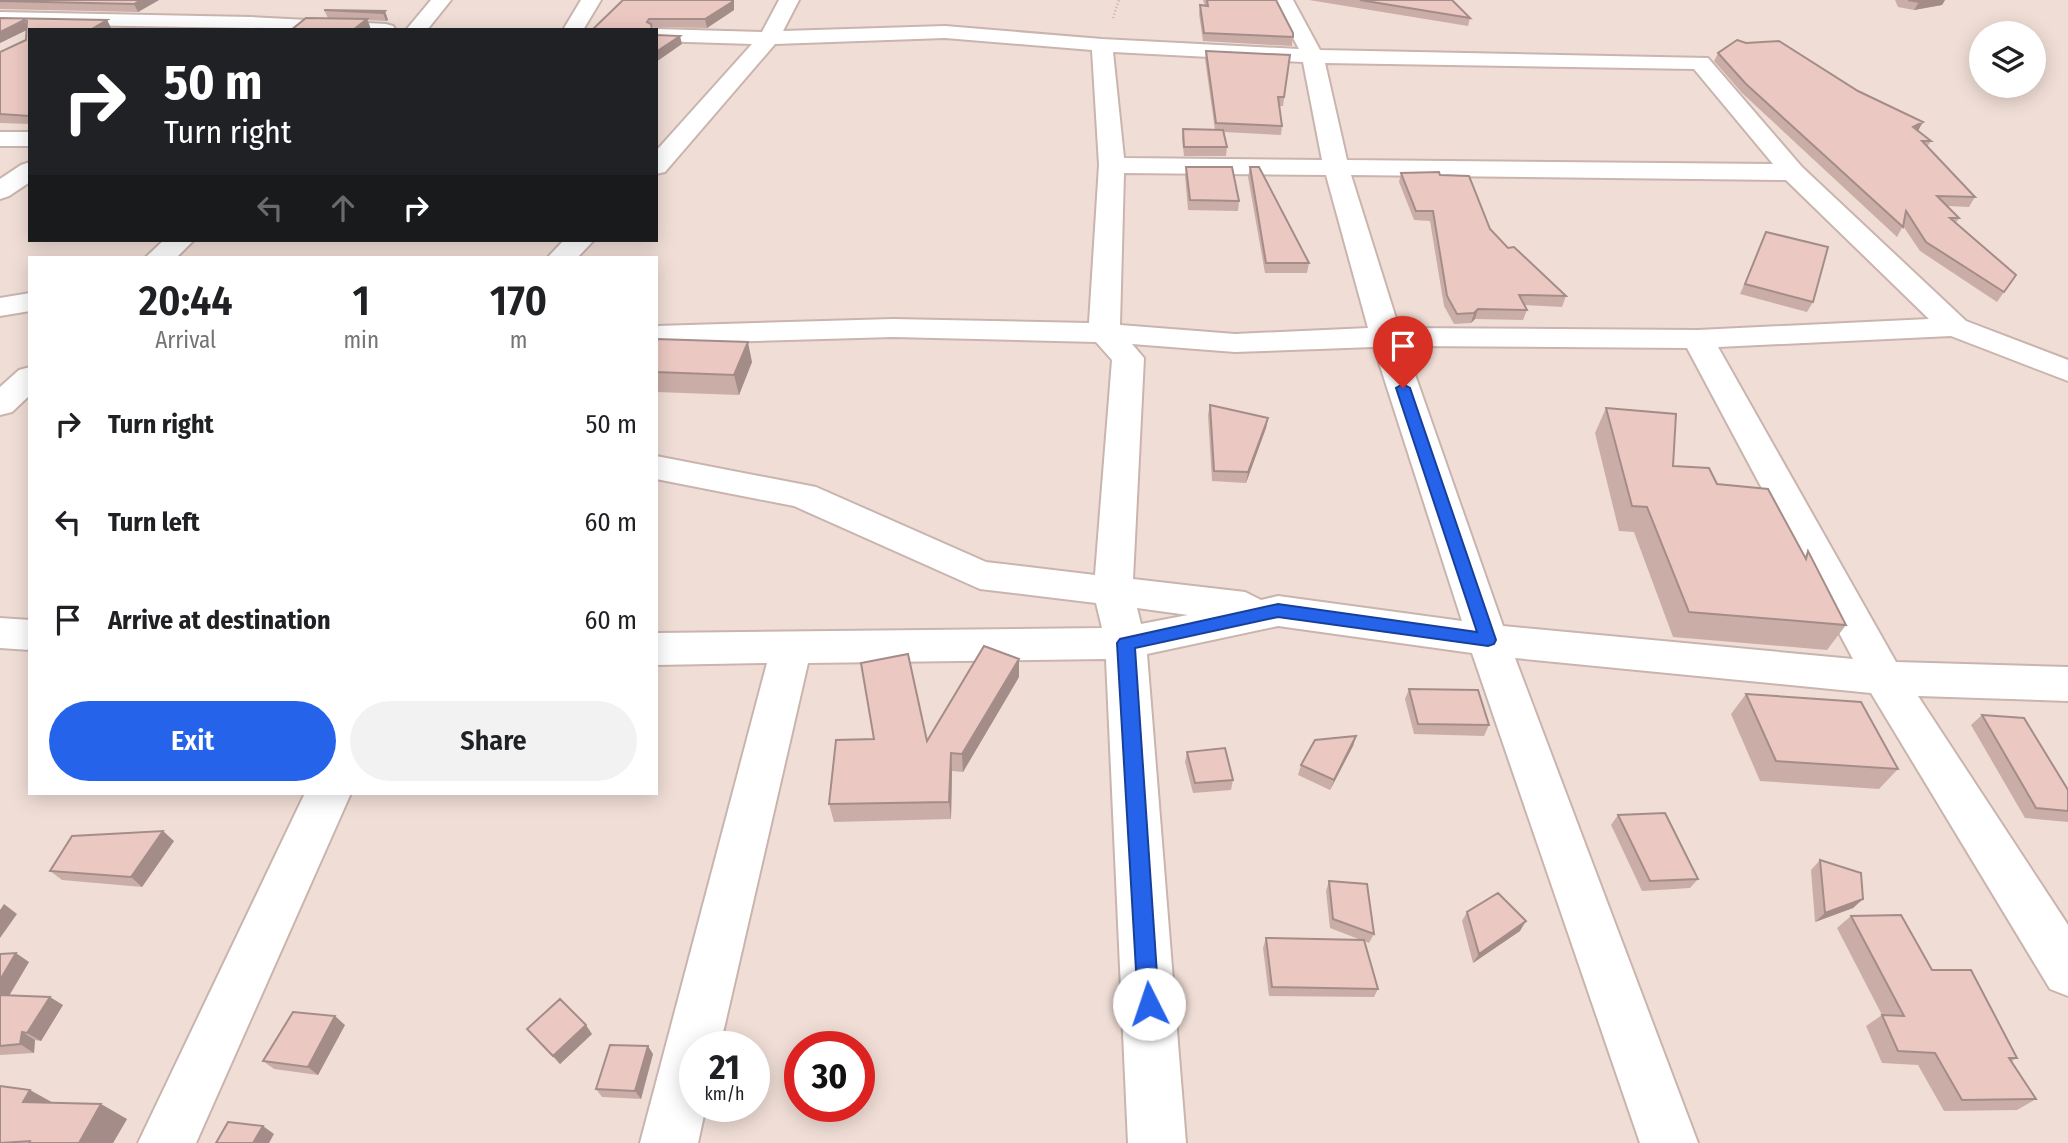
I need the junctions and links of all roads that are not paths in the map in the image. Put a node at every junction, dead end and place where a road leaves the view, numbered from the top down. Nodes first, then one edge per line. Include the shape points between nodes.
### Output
1 (90, 0) edge
2 (441, 0) edge
3 (590, 0) edge
4 (789, 0) edge
5 (1283, 0) edge
6 (0, 18) edge
7 (50, 24) edge
8 (245, 26) edge
9 (316, 28) edge
10 (418, 28) edge
11 (574, 28) edge
12 (658, 35) edge
13 (768, 38) junction
14 (1101, 44) junction
15 (1313, 56) junction
16 (0, 138) edge
17 (28, 139) edge
18 (658, 164) edge
19 (1112, 164) junction
20 (1336, 167) junction
21 (28, 171) edge
22 (1793, 172) junction
23 (0, 191) edge
24 (178, 242) edge
25 (578, 242) edge
26 (161, 256) edge
27 (563, 256) edge
28 (28, 302) edge
29 (0, 307) edge
30 (1955, 327) junction
31 (1104, 333) junction
32 (658, 335) edge
33 (1386, 337) junction
34 (1698, 340) junction
35 (2068, 371) edge
36 (28, 379) edge
37 (0, 405) edge
38 (658, 467) edge
39 (1113, 593) junction
40 (1278, 611) junction
41 (0, 634) edge
42 (28, 635) edge
43 (1488, 640) junction
44 (1126, 643) junction
45 (658, 649) edge
46 (791, 649) junction
47 (1884, 678) junction
48 (2068, 684) edge
49 (327, 795) edge
50 (2068, 971) edge
51 (167, 1143) edge
52 (669, 1143) edge
53 (1157, 1143) edge
54 (1669, 1143) edge

1 - 7 street
2 - 10 street
3 - 11 street
4 - 13 street
5 - 15 street
6 - 7 street
7 - 8 street
8 - 9 street
12 - 13 street
13 - 14 street via 945,32
13 - 18 street
14 - 15 street
14 - 19 street
15 - 20 street
15 - 22 street via 1700,63
16 - 17 street
19 - 20 street
19 - 31 street
20 - 22 street
20 - 33 street
21 - 23 street
22 - 30 street
24 - 26 street
25 - 27 street
28 - 29 street
30 - 34 street
30 - 35 street
31 - 32 street via 893,328
31 - 33 street via 1235,342
31 - 39 street via 1128,358
33 - 34 street
33 - 43 street
34 - 47 street
36 - 37 street
38 - 39 street via 803,496 980,575
39 - 40 street
39 - 44 street
40 - 43 street
40 - 44 street
41 - 42 street
43 - 47 street
43 - 54 street
44 - 46 street
44 - 53 street
45 - 46 street
46 - 52 street
47 - 48 street
47 - 50 street
49 - 51 street

